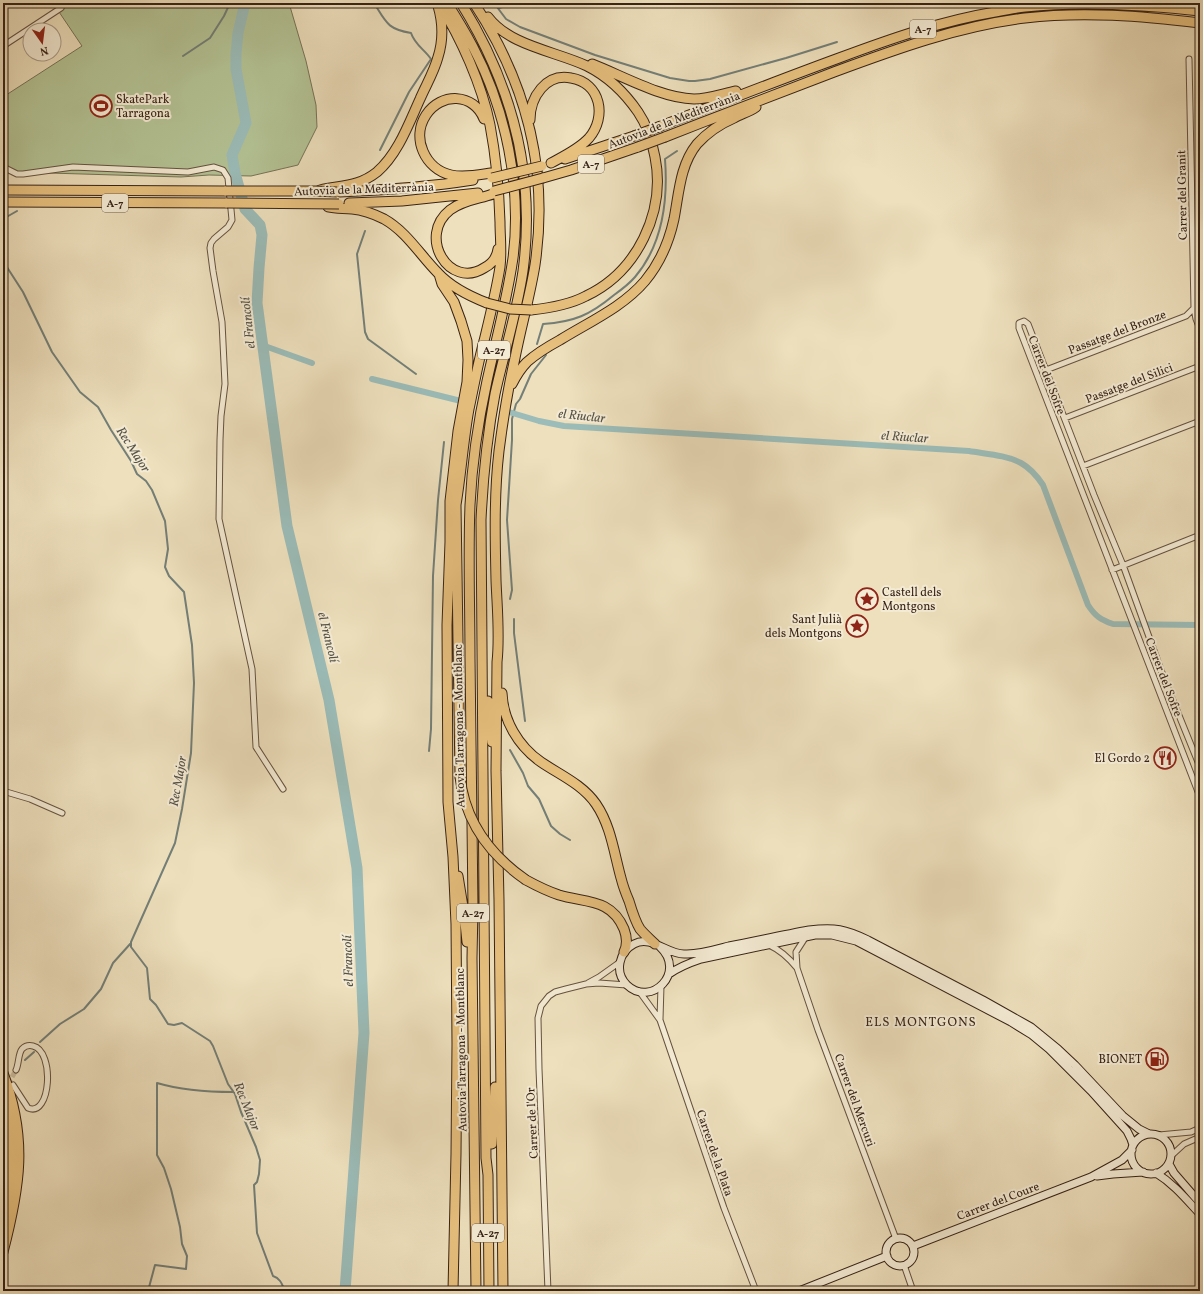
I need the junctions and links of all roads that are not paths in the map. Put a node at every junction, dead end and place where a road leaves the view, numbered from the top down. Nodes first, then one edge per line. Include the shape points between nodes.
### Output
1 (438, 3) edge
2 (447, 3) edge
3 (461, 3) edge
4 (474, 3) edge
5 (478, 3) edge
6 (61, 8) dead end
7 (1200, 11) edge
8 (1200, 22) edge
9 (3, 46) edge
10 (537, 47) junction
11 (1189, 59) dead end
12 (755, 89) junction
13 (769, 97) junction
14 (531, 131) junction
15 (494, 153) junction
16 (547, 165) junction
17 (3, 167) edge
18 (492, 175) junction
19 (337, 189) junction
20 (3, 190) edge
21 (494, 192) junction
22 (3, 202) edge
23 (340, 206) junction
24 (500, 237) junction
25 (1194, 268) junction
26 (1200, 268) edge
27 (439, 274) junction
28 (1194, 308) junction
29 (1200, 329) edge
30 (1200, 366) edge
31 (1046, 370) junction
32 (509, 389) junction
33 (1065, 418) junction
34 (1200, 422) edge
35 (1083, 466) junction
36 (456, 504) junction
37 (1200, 535) edge
38 (450, 542) junction
39 (1123, 566) junction
40 (1112, 570) junction
41 (498, 648) junction
42 (483, 665) junction
43 (1200, 767) edge
44 (496, 771) junction
45 (283, 789) dead end
46 (3, 791) edge
47 (1200, 797) edge
48 (62, 813) dead end
49 (453, 857) junction
50 (805, 938) junction
51 (769, 944) junction
52 (658, 945) junction
53 (624, 952) junction
54 (472, 958) junction
55 (620, 962) junction
56 (797, 968) junction
57 (669, 974) junction
58 (586, 984) junction
59 (627, 985) junction
60 (661, 986) junction
61 (639, 992) junction
62 (660, 1020) junction
63 (500, 1022) junction
64 (3, 1069) edge
65 (16, 1070) tunnel mouth
66 (3, 1073) edge
67 (13, 1086) joint
68 (3, 1100) edge
69 (1200, 1128) edge
70 (1149, 1134) junction
71 (1159, 1136) junction
72 (1200, 1137) edge
73 (1132, 1147) junction
74 (1171, 1156) junction
75 (1169, 1164) junction
76 (1143, 1172) junction
77 (1156, 1173) junction
78 (488, 1175) junction
79 (1091, 1177) junction
80 (1200, 1203) edge
81 (1200, 1214) edge
82 (3, 1217) edge
83 (896, 1239) junction
84 (912, 1246) junction
85 (3, 1252) edge
86 (887, 1256) junction
87 (904, 1265) junction
88 (453, 1291) edge
89 (476, 1291) edge
90 (489, 1291) edge
91 (503, 1291) edge
92 (548, 1291) edge
93 (756, 1291) edge
94 (799, 1291) edge
95 (914, 1291) edge

1 - 15 highway via 459,39 474,74 490,125
1 - 19 highway via 442,29 438,57 397,147 384,164 370,176
2 - 54 highway, Autovia Tarragona - Montblanc / A-27 via 473,47 492,88 511,165 515,200 513,258 481,411 470,504
3 - 42 highway, Autovia Tarragona - Montblanc / A-27 via 492,58 504,87 513,117 526,195 523,271 495,395 486,457 481,520
4 - 14 highway via 496,39 510,69
5 - 10 highway via 500,29
6 - 9 street
7 - 12 highway, Autovia de la Mediterrània / A-7 via 1151,6 1076,4 1024,7 942,23
8 - 13 highway, Autovia de la Mediterrània / A-7 via 1076,14 1025,18 975,27 924,41
10 - 12 highway via 582,59 671,95 705,98
10 - 27 highway, bridge via 596,71 632,104 645,125 656,163 658,187 654,212 645,236 621,271 601,288 574,302 559,306 531,310 510,309 487,303 452,286
11 - 25 street, Carrer del Granit
12 - 16 highway, Autovia de la Mediterrània / A-7, bridge via 634,136
13 - 21 highway, Autovia de la Mediterrània / A-7, bridge via 638,147
13 - 32 highway via 754,108 712,130 692,151 682,176 668,241 658,263 643,283 619,304 529,360
14 - 16 highway via 530,118 534,99 540,90 552,81 576,79 588,87 597,99 600,110 597,126 588,139
14 - 32 highway via 539,189 539,232
15 - 18 highway via 483,116 470,101 455,98 440,103 426,114 422,122 420,145 427,159 439,170 453,175
15 - 24 highway via 499,188
16 - 18 highway, Autovia de la Mediterrània / A-7, bridge
17 - 45 street via 17,174 72,168 188,172 214,167 226,173 232,220 214,239 210,248 222,322 225,384 221,416 219,519 252,669 256,747
18 - 19 highway, Autovia de la Mediterrània / A-7 via 440,186 388,190
19 - 20 highway, Autovia de la Mediterrània / A-7, bridge
21 - 23 highway, Autovia de la Mediterrània / A-7
21 - 24 highway via 469,200 445,214 439,225 436,243 439,255 446,264 456,270 471,273 483,269 492,262 498,252
22 - 23 highway, Autovia de la Mediterrània / A-7, bridge
23 - 27 highway via 368,212 393,225
24 - 36 highway via 500,266 464,434
25 - 26 street
25 - 28 street, Carrer del Granit
27 - 38 highway via 461,321 468,360 452,477
28 - 29 street, Carrer del Granit
28 - 31 street, Passatge del Bronze via 1186,316
30 - 33 street, Passatge del Silici
31 - 33 street, Carrer del Sofre
31 - 40 street, Carrer del Sofre via 1028,324 1024,321 1019,323 1042,391
32 - 41 highway via 496,486
33 - 35 street, Carrer del Sofre
34 - 35 street
35 - 39 street, Carrer del Sofre
36 - 38 highway
36 - 53 highway, bridge via 459,764 462,793 467,808 492,851 526,880 552,893 595,902 615,916 624,930 627,944
37 - 39 street
38 - 49 highway via 447,625 448,802
39 - 40 street
39 - 43 street, Carrer del Sofre
40 - 47 street, Carrer del Sofre
41 - 44 highway
41 - 52 highway via 503,702 514,733 534,757 577,784 595,803 608,830 635,920 646,936
42 - 44 highway via 487,677 492,752
42 - 78 highway, Autovia Tarragona - Montblanc / A-27
44 - 63 highway
46 - 48 street
49 - 54 highway via 458,874 467,943
49 - 88 highway via 457,1090
50 - 51 main road
50 - 56 street, Carrer del Mercuri via 796,952
50 - 73 main road via 832,935 856,941 1032,1035 1068,1067 1123,1127 1132,1139
51 - 56 street, Carrer del Mercuri via 778,949
51 - 57 main road via 701,959
52 - 53 main road via 638,943
52 - 57 main road via 669,960
52 - 70 main road via 684,954 809,930 826,928 851,932 1031,1027 1075,1064 1123,1116
53 - 55 main road
54 - 89 highway, Autovia Tarragona - Montblanc / A-27
55 - 58 street, Carrer de l'Or
55 - 59 main road via 620,974
56 - 83 street, Carrer del Mercuri
57 - 60 main road
58 - 59 street, Carrer de l'Or
58 - 92 street, Carrer de l'Or via 549,996 541,1006 538,1018
59 - 61 main road
60 - 61 main road via 649,992
60 - 62 street, Carrer de la Plata
61 - 62 street, Carrer de la Plata
62 - 93 street, Carrer de la Plata via 724,1208
63 - 78 highway
63 - 91 highway
64 - 67 highway
65 - 67 street via 23,1048 30,1045 42,1051 47,1074 46,1093 40,1107 28,1108
66 - 85 highway via 17,1125 19,1159 16,1194
68 - 82 highway via 11,1159
69 - 71 street via 1192,1132
70 - 71 main road
70 - 73 main road via 1139,1138
71 - 74 main road via 1170,1146
72 - 74 street via 1184,1144
73 - 76 main road via 1133,1163
73 - 79 main road, Carrer del Coure via 1122,1160
74 - 75 main road
75 - 77 main road
75 - 80 main road
76 - 77 main road
76 - 79 main road, Carrer del Coure
77 - 81 main road via 1181,1192
78 - 90 highway, Autovia Tarragona - Montblanc / A-27
79 - 84 main road, Carrer del Coure
83 - 84 main road via 903,1239
83 - 86 main road via 889,1244
84 - 87 main road via 912,1260
86 - 87 main road via 895,1265
86 - 94 main road
87 - 95 street

